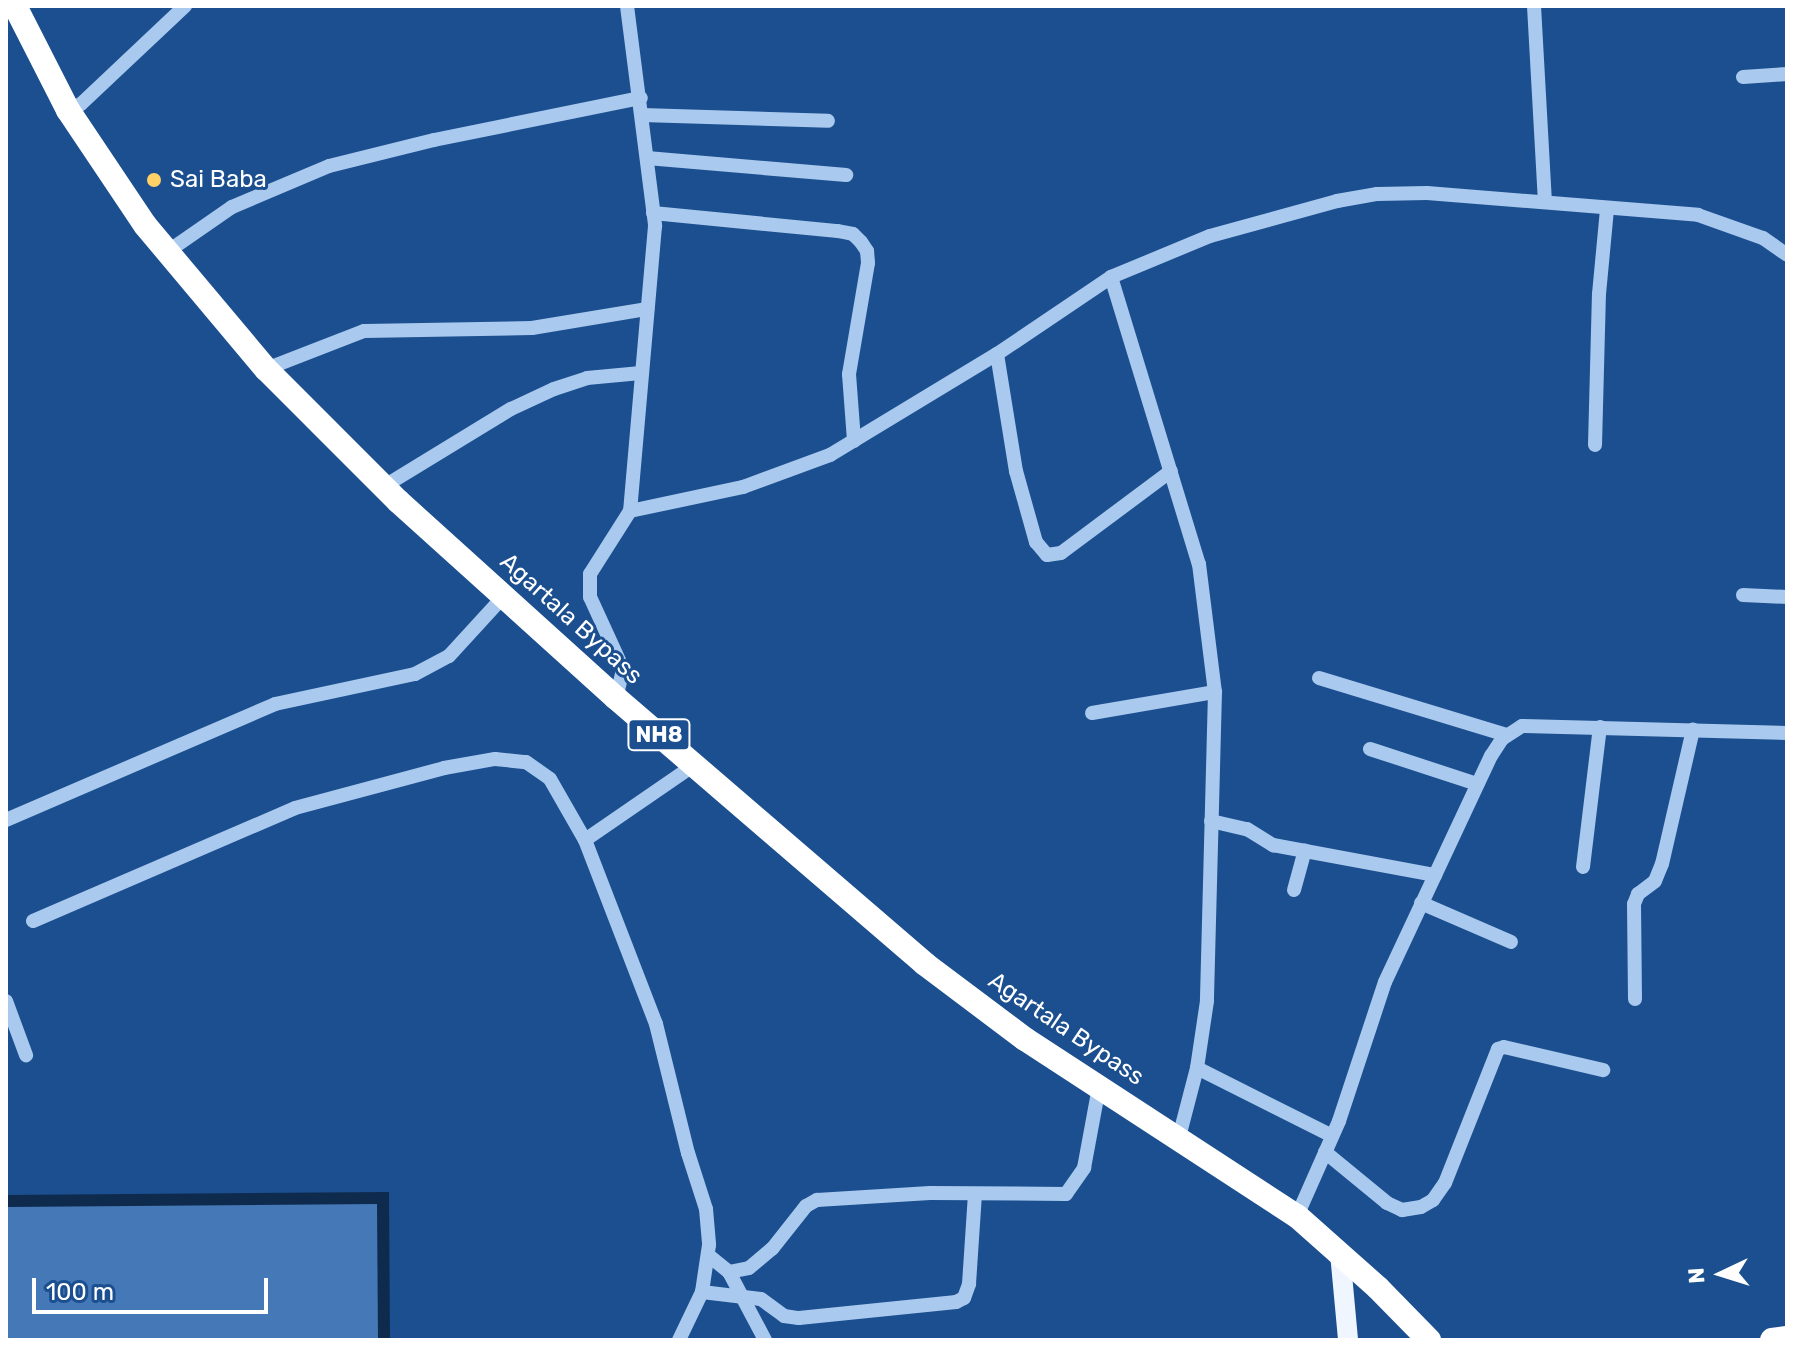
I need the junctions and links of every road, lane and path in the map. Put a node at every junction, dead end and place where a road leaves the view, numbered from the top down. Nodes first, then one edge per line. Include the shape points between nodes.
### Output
1 (15, 6) edge
2 (185, 6) edge
3 (627, 6) edge
4 (1534, 6) edge
5 (1787, 74) edge
6 (1743, 77) dead end
7 (641, 98) junction
8 (68, 110) junction
9 (642, 115) junction
10 (828, 121) dead end
11 (647, 158) junction
12 (846, 175) dead end
13 (1545, 202) junction
14 (1607, 209) junction
15 (653, 213) junction
16 (167, 252) junction
17 (1787, 255) edge
18 (1111, 277) junction
19 (647, 309) junction
20 (997, 354) junction
21 (266, 369) junction
22 (641, 373) junction
23 (854, 441) junction
24 (1595, 445) dead end
25 (1171, 471) junction
26 (383, 487) junction
27 (630, 511) junction
28 (1743, 595) dead end
29 (504, 596) junction
30 (1787, 597) edge
31 (1319, 678) dead end
32 (1215, 692) junction
33 (616, 698) junction
34 (1092, 713) dead end
35 (1600, 727) junction
36 (1693, 730) junction
37 (1787, 733) edge
38 (1507, 735) junction
39 (1370, 749) dead end
40 (694, 765) junction
41 (1477, 784) junction
42 (6, 820) edge
43 (1211, 821) junction
44 (585, 840) junction
45 (1305, 850) junction
46 (1583, 867) dead end
47 (1435, 875) junction
48 (1294, 890) dead end
49 (1421, 903) junction
50 (33, 921) dead end
51 (1511, 942) dead end
52 (1635, 999) dead end
53 (6, 1001) edge
54 (26, 1055) dead end
55 (1197, 1068) junction
56 (1603, 1070) dead end
57 (1099, 1087) junction
58 (1332, 1136) junction
59 (1179, 1137) junction
60 (1325, 1152) junction
61 (975, 1194) junction
62 (1297, 1216) junction
63 (1340, 1253) junction
64 (708, 1255) junction
65 (729, 1272) junction
66 (702, 1292) junction
67 (742, 1294) junction
68 (1787, 1338) edge
69 (679, 1340) edge
70 (765, 1340) edge
71 (1348, 1340) edge
72 (1429, 1340) edge
73 (1772, 1340) edge

1 - 8 highway, Agartala Bypass / NH8
2 - 8 street via 81,104
3 - 7 street
4 - 13 street
5 - 6 street
7 - 9 street
7 - 16 street via 329,166 232,207
8 - 16 highway, Agartala Bypass / NH8 via 104,169
9 - 10 street
9 - 11 street
11 - 12 street
11 - 15 street
13 - 14 street
13 - 18 street via 1427,193 1350,199 1210,236
14 - 17 street via 1698,215 1763,238
14 - 24 street
15 - 19 street
15 - 23 street via 838,231 861,242 868,263 849,374
16 - 21 highway, Agartala Bypass / NH8
18 - 20 street
18 - 25 street
19 - 21 street via 532,328 364,331
19 - 22 street
20 - 23 street
20 - 25 street via 1016,471 1042,551 1061,553
21 - 26 highway, Agartala Bypass / NH8
22 - 26 street via 587,378 554,389 511,409
22 - 27 street
23 - 27 street via 743,487
25 - 32 street via 1199,564
26 - 29 highway, Agartala Bypass / NH8
27 - 33 street via 590,574 590,597 623,669
28 - 30 street
29 - 33 highway, Agartala Bypass / NH8
29 - 42 street via 449,656 415,674 275,704
31 - 38 street
32 - 34 street
32 - 43 street
33 - 40 highway, Agartala Bypass / NH8
35 - 36 street
35 - 38 street via 1522,726
35 - 46 street
36 - 37 street
36 - 52 street via 1662,864 1655,881 1634,904
38 - 41 street
39 - 41 street
40 - 44 street
40 - 57 highway, Agartala Bypass / NH8 via 925,964
41 - 47 street
43 - 45 street via 1247,829 1264,843
43 - 55 street via 1207,1001
44 - 50 street via 550,779 526,762 495,759 295,808
44 - 64 street via 656,1024 706,1209
45 - 47 street
45 - 48 street
47 - 49 street
49 - 51 street
49 - 58 street via 1385,982
53 - 54 street
55 - 58 street
55 - 59 street
56 - 60 street via 1498,1049 1445,1183 1421,1207 1402,1210 1387,1203
57 - 59 highway, Agartala Bypass / NH8
57 - 61 street via 1084,1168 1066,1194
58 - 60 street
59 - 62 highway, Agartala Bypass / NH8
60 - 62 street
61 - 65 street via 817,1200 749,1268
61 - 67 street via 969,1284 964,1298 956,1302 799,1318
62 - 63 highway, Agartala Bypass / NH8
63 - 71 main road
63 - 72 highway, Agartala Bypass / NH8
64 - 65 street
64 - 66 street
65 - 67 street
66 - 67 street
66 - 69 street
67 - 70 street
68 - 73 highway

